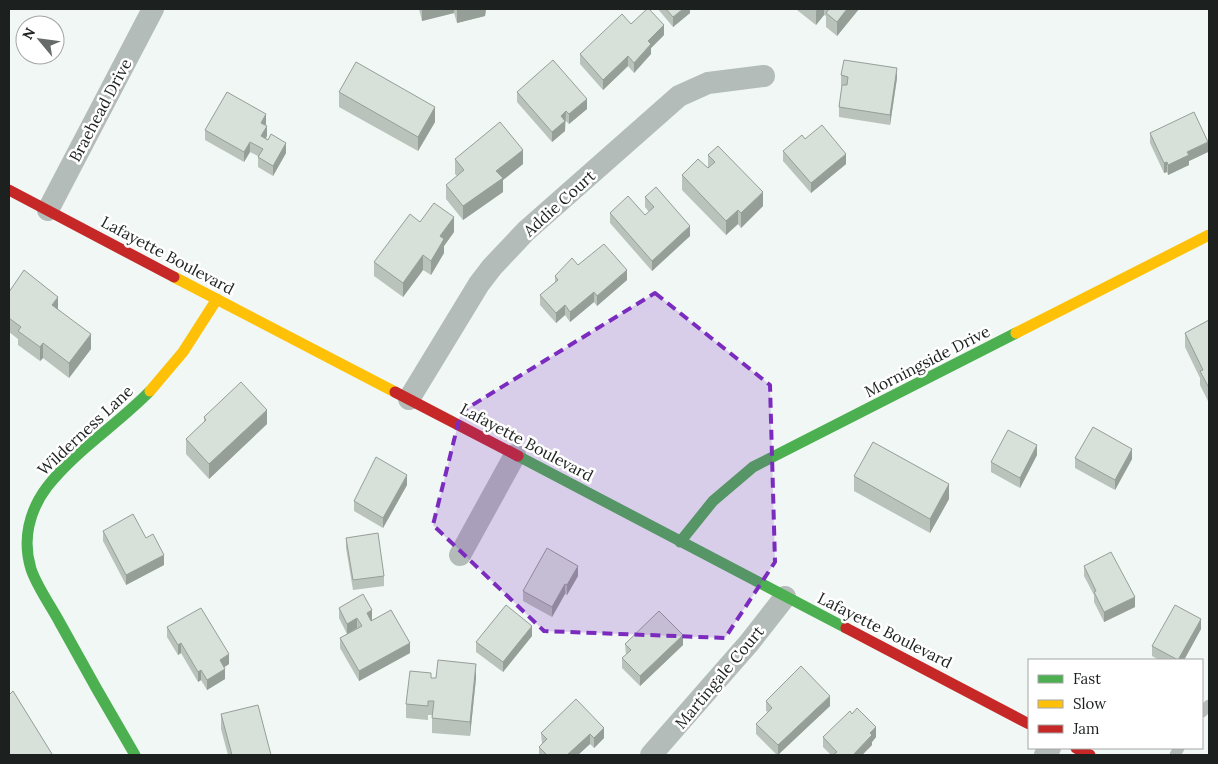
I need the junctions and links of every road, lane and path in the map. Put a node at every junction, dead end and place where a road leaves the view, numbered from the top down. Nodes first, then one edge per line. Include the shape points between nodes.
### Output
1 (153, 9) edge
2 (764, 76) dead end
3 (9, 190) edge
4 (48, 210) junction
5 (1209, 235) edge
6 (217, 299) junction
7 (409, 399) junction
8 (515, 455) junction
9 (680, 542) junction
10 (460, 555) dead end
11 (785, 596) junction
12 (1028, 723) edge
13 (1078, 749) edge
14 (135, 755) edge
15 (651, 755) edge
16 (1090, 755) edge

1 - 4 street, Braehead Drive
2 - 7 street, Addie Court via 708,83 679,96 526,231 479,284
3 - 4 main road, Lafayette Boulevard
4 - 6 main road, Lafayette Boulevard
5 - 9 main road, Morningside Drive via 753,467 730,483 705,508
6 - 7 main road, Lafayette Boulevard
6 - 14 main road, Wilderness Lane via 174,366 87,446 43,492 28,525 26,547 31,570
7 - 8 main road, Lafayette Boulevard
8 - 9 main road, Lafayette Boulevard
8 - 10 street
9 - 11 main road, Lafayette Boulevard
11 - 12 main road, Lafayette Boulevard
11 - 15 street, Martingale Court via 750,643
13 - 16 main road

